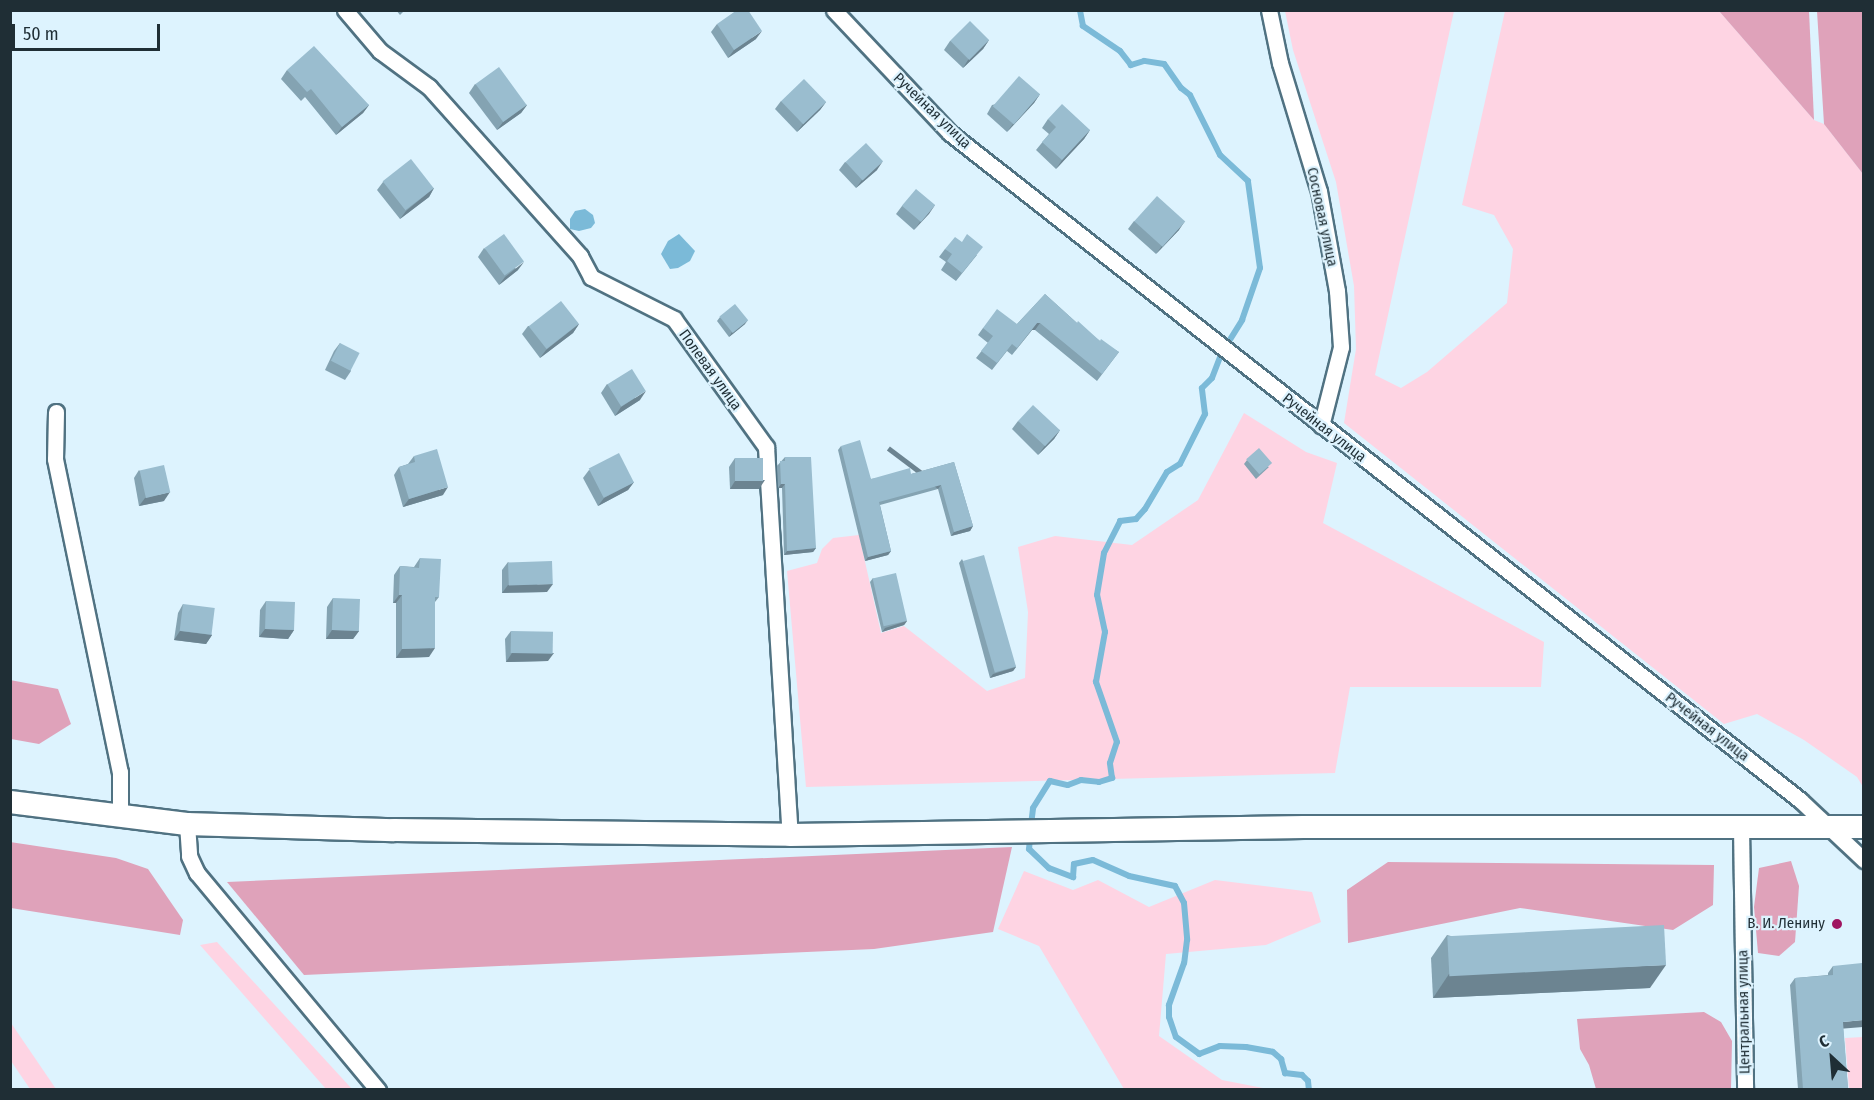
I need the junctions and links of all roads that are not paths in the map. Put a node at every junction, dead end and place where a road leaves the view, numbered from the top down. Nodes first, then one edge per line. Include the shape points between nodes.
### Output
1 (345, 10) edge
2 (834, 10) edge
3 (1269, 10) edge
4 (56, 412) dead end
5 (1321, 426) junction
6 (10, 801) edge
7 (120, 816) junction
8 (187, 824) junction
9 (1741, 827) junction
10 (1830, 827) junction
11 (1863, 827) edge
12 (790, 835) junction
13 (1863, 860) edge
14 (378, 1089) edge
15 (1745, 1089) edge

1 - 12 street, Полевая улица via 380,51 429,87 580,256 591,277 674,320 766,447
2 - 5 street, Ручейная улица via 950,133
3 - 5 street, Сосновая улица via 1280,63 1319,191 1336,291 1341,347
4 - 7 street via 55,459 120,772
5 - 10 street, Ручейная улица
6 - 7 main road
7 - 8 main road
8 - 12 main road
8 - 14 street via 189,856 197,873
9 - 10 main road
9 - 12 main road
9 - 15 street, Центральная улица
10 - 11 main road
10 - 13 street, Ручейная улица

